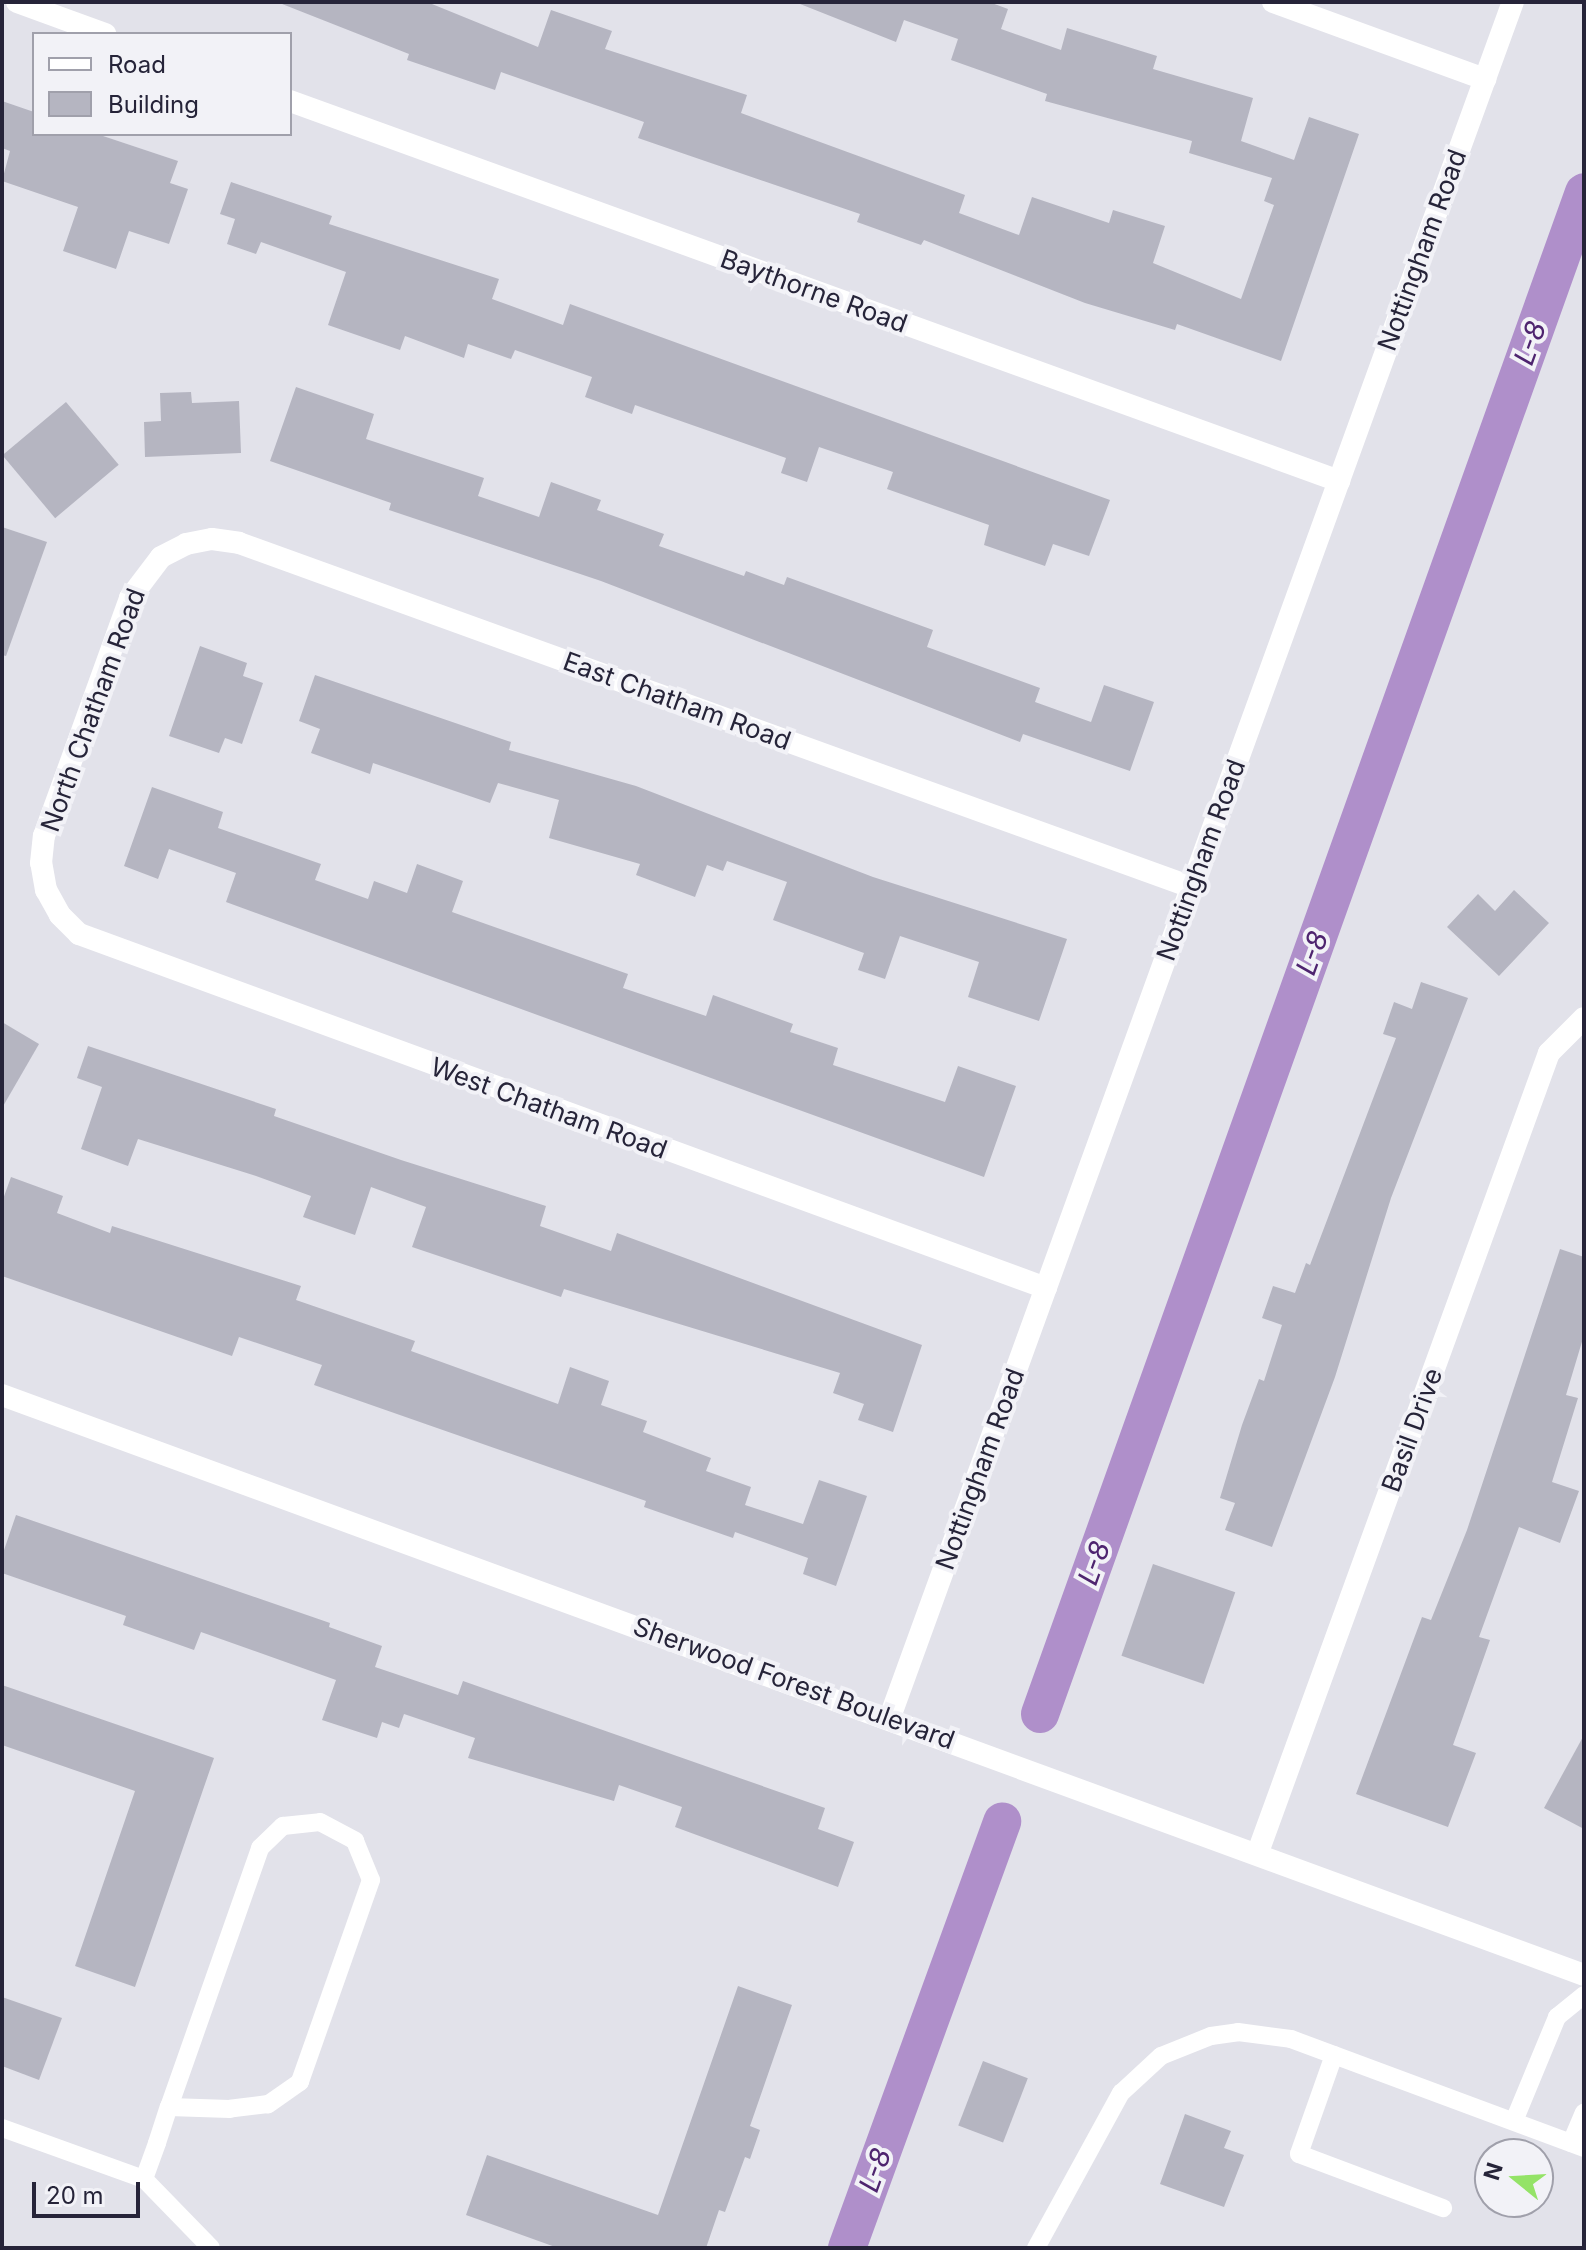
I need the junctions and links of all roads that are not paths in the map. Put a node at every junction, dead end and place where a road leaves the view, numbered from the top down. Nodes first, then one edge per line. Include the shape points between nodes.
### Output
1 (17, 2) edge
2 (1273, 2) edge
3 (1513, 2) edge
4 (100, 32) edge
5 (1485, 79) junction
6 (292, 102) edge
7 (1339, 481) junction
8 (161, 557) joint
9 (1191, 887) junction
10 (60, 915) joint
11 (1584, 1018) edge
12 (1046, 1288) junction
13 (2, 1395) edge
14 (890, 1717) junction
15 (1258, 1852) junction
16 (1584, 1975) edge
17 (1584, 1995) edge
18 (1334, 2055) junction
19 (169, 2107) junction
20 (1584, 2113) edge
21 (1514, 2121) junction
22 (2, 2128) edge
23 (1578, 2146) edge
24 (144, 2179) junction
25 (1443, 2208) dead end
26 (211, 2248) edge
27 (1036, 2248) edge

1 - 4 street
2 - 5 street
3 - 5 street, Nottingham Road
5 - 7 street, Nottingham Road
6 - 7 street, Baythorne Road
7 - 9 street, Nottingham Road
8 - 9 street, East Chatham Road via 212,539 239,543
8 - 10 street, North Chatham Road via 130,598 44,836 46,890
9 - 12 street, Nottingham Road
10 - 12 street, West Chatham Road via 101,945
11 - 15 street, Basil Drive via 1549,1053
12 - 14 street, Nottingham Road
13 - 14 street, Sherwood Forest Boulevard
14 - 15 street, Sherwood Forest Boulevard
15 - 16 street, Sherwood Forest Boulevard
17 - 21 lane via 1557,2017
18 - 21 lane
18 - 25 lane via 1299,2154
18 - 27 lane via 1291,2039 1238,2032 1211,2036 1161,2056 1121,2093
19 - 19 lane via 260,1848 283,1826 320,1822 355,1841 371,1880 300,2082 268,2104
19 - 24 lane
20 - 23 lane
21 - 23 lane
22 - 24 lane
24 - 26 lane

